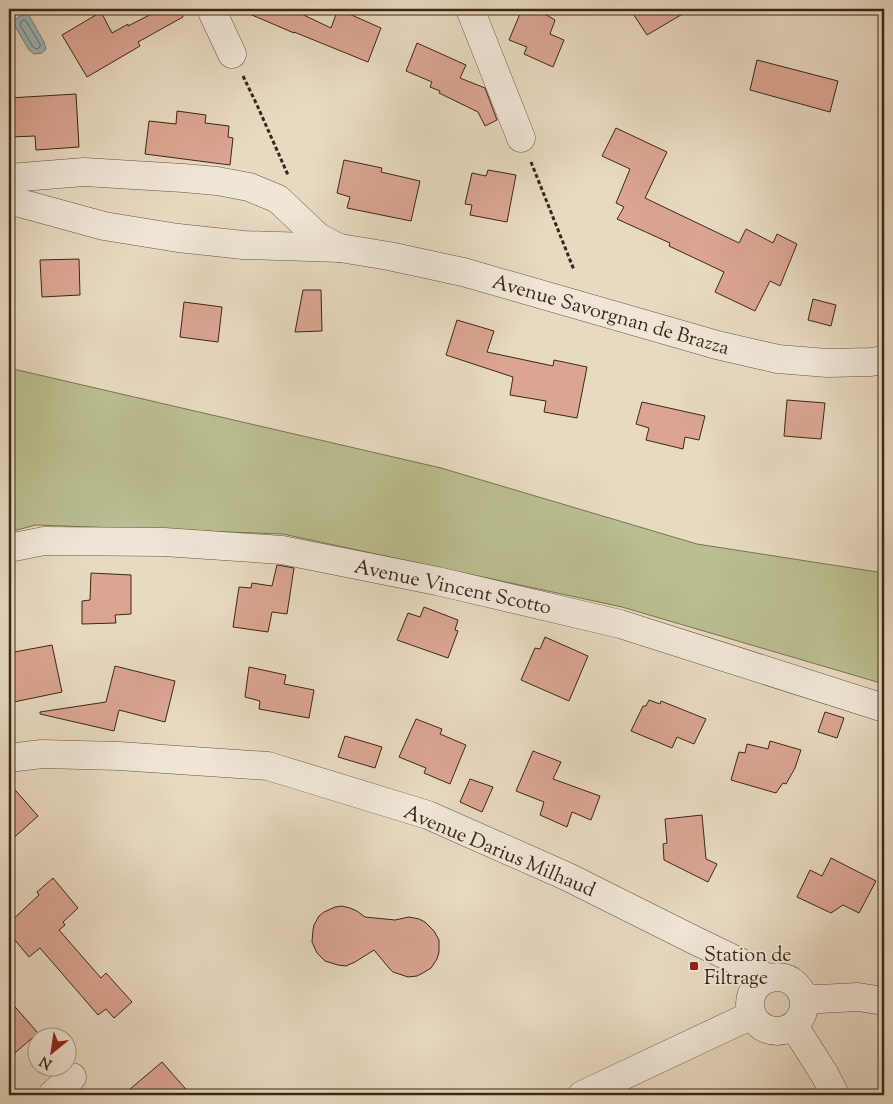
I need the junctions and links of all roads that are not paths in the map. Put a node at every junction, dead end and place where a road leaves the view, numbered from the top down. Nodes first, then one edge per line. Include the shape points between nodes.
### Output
1 (211, 9) edge
2 (470, 9) edge
3 (236, 63) road end
4 (521, 138) road end
5 (9, 178) edge
6 (9, 200) edge
7 (340, 248) junction
8 (884, 360) edge
9 (9, 548) edge
10 (884, 708) edge
11 (9, 758) edge
12 (768, 978) junction
13 (804, 998) junction
14 (884, 1001) edge
15 (752, 1015) junction
16 (794, 1026) junction
17 (72, 1076) dead end
18 (52, 1095) edge
19 (582, 1095) edge
20 (835, 1095) edge

1 - 3 street
2 - 4 street
5 - 7 street, Avenue Savorgnan de Brazza via 84,172 175,177 249,187 278,200 318,237
6 - 7 street, Avenue Savorgnan de Brazza via 104,226 178,238 243,246
7 - 8 street, Avenue Savorgnan de Brazza via 462,272 717,345 778,359 827,363
9 - 10 street, Avenue Vincent Scotto via 44,541 164,542 282,550 437,581 620,624
11 - 12 street, Avenue Darius Milhaud via 42,754 119,756 268,766 428,815 568,877
12 - 13 street via 790,981
12 - 15 street via 754,989 750,1006
13 - 14 street via 858,997
13 - 16 street via 804,1011
15 - 16 street via 756,1022 770,1031 778,1032
15 - 19 street
16 - 20 street
17 - 18 street

